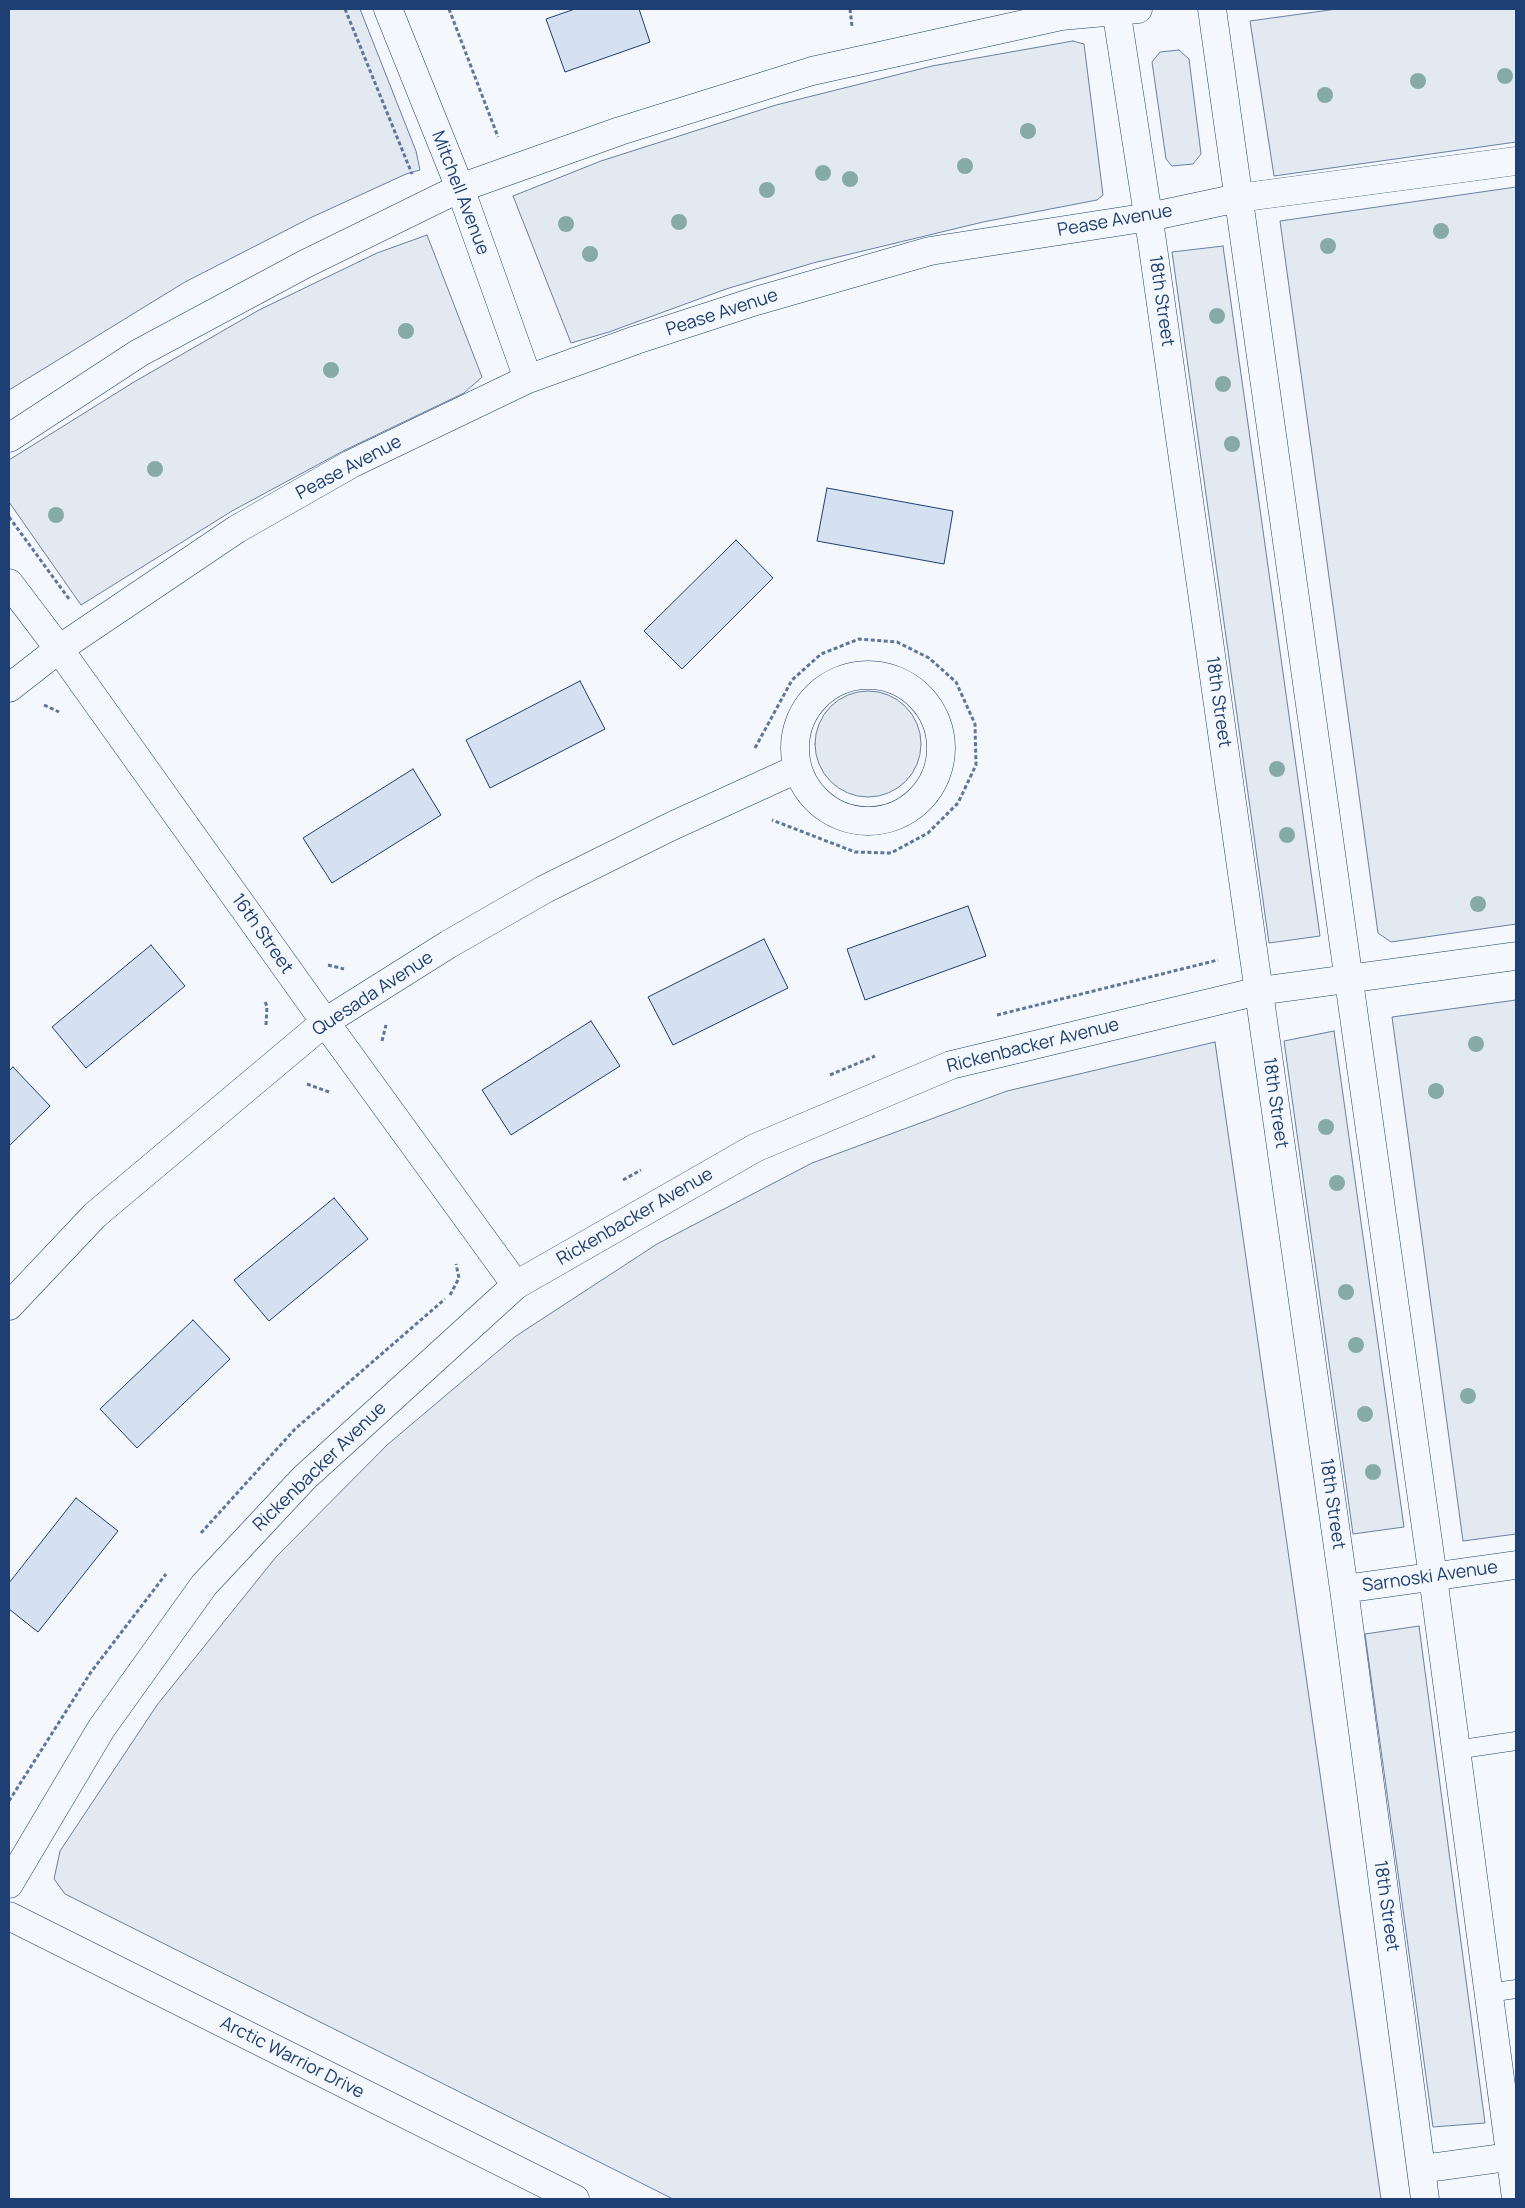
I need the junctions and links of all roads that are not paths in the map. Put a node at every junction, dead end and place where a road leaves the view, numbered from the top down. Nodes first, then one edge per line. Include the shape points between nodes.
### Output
1 (388, 9) edge
2 (1212, 9) edge
3 (1124, 10) edge
4 (1516, 161) edge
5 (460, 188) junction
6 (1238, 198) junction
7 (1149, 217) junction
8 (528, 379) junction
9 (9, 438) edge
10 (9, 583) edge
11 (59, 648) junction
12 (9, 688) edge
13 (797, 769) junction
14 (1516, 956) edge
15 (1347, 980) junction
16 (1259, 992) junction
17 (325, 1022) junction
18 (516, 1285) junction
19 (9, 1306) edge
20 (1516, 1565) edge
21 (1433, 1577) junction
22 (1344, 1589) junction
23 (1516, 1741) edge
24 (1456, 1750) junction
25 (9, 1884) edge
26 (9, 1916) edge
27 (1516, 1989) edge
28 (1488, 1993) junction
29 (1513, 2156) edge
30 (1421, 2169) junction
31 (1516, 2198) edge
32 (575, 2199) edge
33 (1425, 2199) edge

1 - 5 street, Mitchell Avenue
2 - 6 street
3 - 5 street via 1061,16 812,71 620,131
3 - 7 street, 18th Street
4 - 6 street, Pease Avenue
5 - 8 street, Mitchell Avenue
5 - 9 street via 305,264 139,353
6 - 7 street, Pease Avenue
6 - 15 street
7 - 8 street, Pease Avenue via 930,251 756,301
7 - 16 street, 18th Street
8 - 11 street, Pease Avenue via 335,473 237,529
10 - 11 street, 16th Street
11 - 12 street, Pease Avenue
11 - 17 street, 16th Street
13 - 13 street via 807,790 823,807 843,818 866,822 889,819 910,808 927,792 938,772 941,750 938,724 926,702 906,685 883,675 857,674 833,682 812,698 799,720 793,744
13 - 17 street, Quesada Avenue via 672,826 545,890 449,944
14 - 15 street, Rickenbacker Avenue
15 - 16 street, Rickenbacker Avenue
15 - 21 street
16 - 18 street, Rickenbacker Avenue via 951,1065 755,1148
16 - 22 street, 18th Street
17 - 18 street, 16th Street
17 - 19 street, Quesada Avenue via 96,1215
18 - 25 street, Rickenbacker Avenue via 304,1478 204,1585 101,1729
20 - 21 street, Sarnoski Avenue
21 - 22 street, Sarnoski Avenue
21 - 24 street
22 - 30 street, 18th Street
23 - 24 lane
24 - 28 street
26 - 32 street, Arctic Warrior Drive
27 - 28 lane
28 - 29 street
29 - 30 street
29 - 31 street
30 - 33 street, 18th Street

